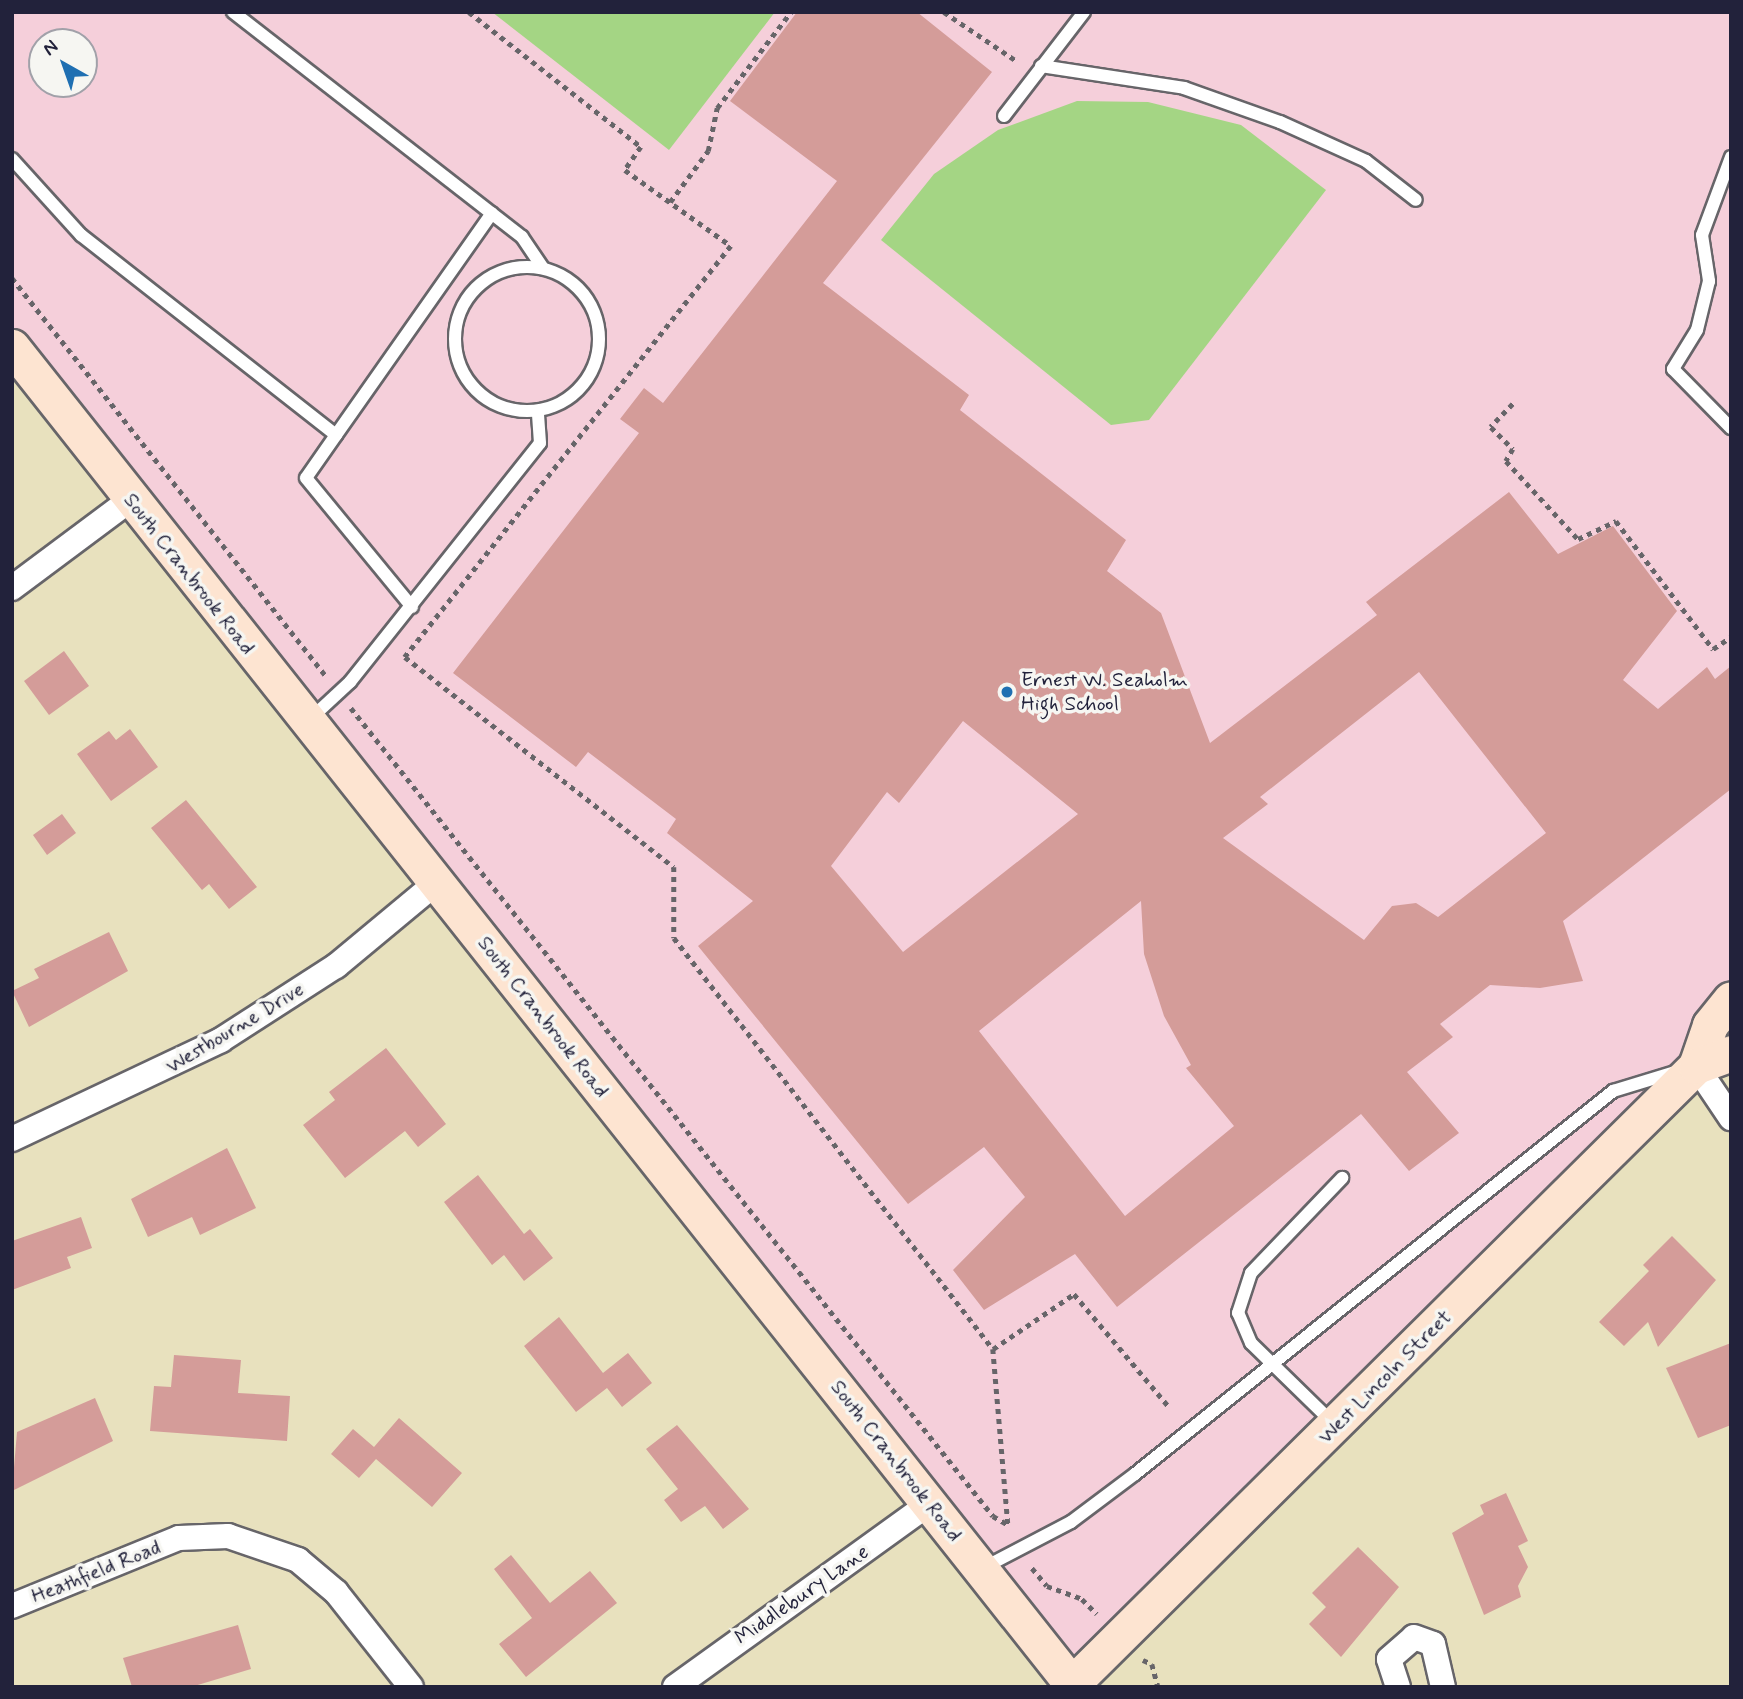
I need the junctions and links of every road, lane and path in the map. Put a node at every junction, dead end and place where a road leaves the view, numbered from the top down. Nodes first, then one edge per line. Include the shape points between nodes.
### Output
1 (233, 12) edge
2 (469, 12) edge
3 (791, 12) edge
4 (944, 12) edge
5 (1084, 12) edge
6 (1041, 66) junction
7 (1004, 116) dead end
8 (1731, 157) edge
9 (12, 159) edge
10 (1416, 200) dead end
11 (670, 202) junction
12 (492, 213) junction
13 (543, 268) junction
14 (12, 278) edge
15 (12, 347) edge
16 (1513, 404) dead end
17 (538, 411) junction
18 (1731, 428) edge
19 (336, 435) junction
20 (130, 500) junction
21 (12, 588) edge
22 (412, 607) junction
23 (1731, 637) edge
24 (320, 668) dead end
25 (360, 718) dead end
26 (306, 722) junction
27 (436, 883) junction
28 (1731, 999) edge
29 (1731, 1053) edge
30 (1696, 1066) junction
31 (1731, 1118) edge
32 (12, 1139) edge
33 (1342, 1178) dead end
34 (993, 1349) junction
35 (1270, 1365) junction
36 (1170, 1408) dead end
37 (1337, 1427) junction
38 (930, 1503) junction
39 (1008, 1524) junction
40 (1010, 1534) dead end
41 (1027, 1562) dead end
42 (980, 1570) junction
43 (12, 1606) edge
44 (1102, 1620) dead end
45 (1142, 1660) dead end
46 (1073, 1686) edge
47 (411, 1687) edge
48 (675, 1687) edge
49 (1158, 1687) edge
50 (1398, 1687) edge
51 (1443, 1687) edge

1 - 12 lane
2 - 11 path via 641,147 625,170
3 - 11 path via 717,108 708,150
4 - 6 path via 1005,59
5 - 6 lane
6 - 7 lane
6 - 10 lane via 1184,88 1280,122 1366,161
8 - 18 lane via 1702,235 1709,281 1697,330 1673,369
9 - 19 lane via 80,235
11 - 34 path via 731,246 405,657 674,867 674,939
12 - 13 lane via 522,237
12 - 19 lane
13 - 17 lane via 585,295 600,341 581,387
13 - 17 lane via 520,267 479,285 465,302 456,347 474,388 514,410
14 - 24 path
15 - 20 street, South Cranbrook Road
16 - 23 path via 1490,427 1513,449 1506,461 1578,539 1616,522 1713,649
17 - 22 lane via 540,443
19 - 22 lane via 306,478
20 - 21 street
20 - 26 street, South Cranbrook Road
22 - 26 lane via 340,694
25 - 39 path via 993,1516
26 - 27 street, South Cranbrook Road
27 - 32 street, Westbourne Drive via 336,966 221,1040
27 - 38 street, South Cranbrook Road
28 - 30 street, West Lincoln Street via 1710,1025
29 - 30 street, West Lincoln Street
30 - 31 street
30 - 35 lane via 1613,1091
30 - 37 street, West Lincoln Street
33 - 35 lane via 1243,1287 1238,1312 1244,1333
34 - 36 path via 1074,1294
34 - 39 path
35 - 37 lane
35 - 42 lane via 1072,1522
37 - 46 street, West Lincoln Street
38 - 42 street, South Cranbrook Road
38 - 48 street, Middlebury Lane
39 - 40 path
41 - 44 path via 1047,1586 1082,1600
42 - 46 street, South Cranbrook Road
43 - 47 street, Heathfield Road via 179,1538 228,1536 298,1560 336,1592
45 - 49 path via 1152,1664
50 - 51 street via 1390,1659 1414,1637 1433,1644

